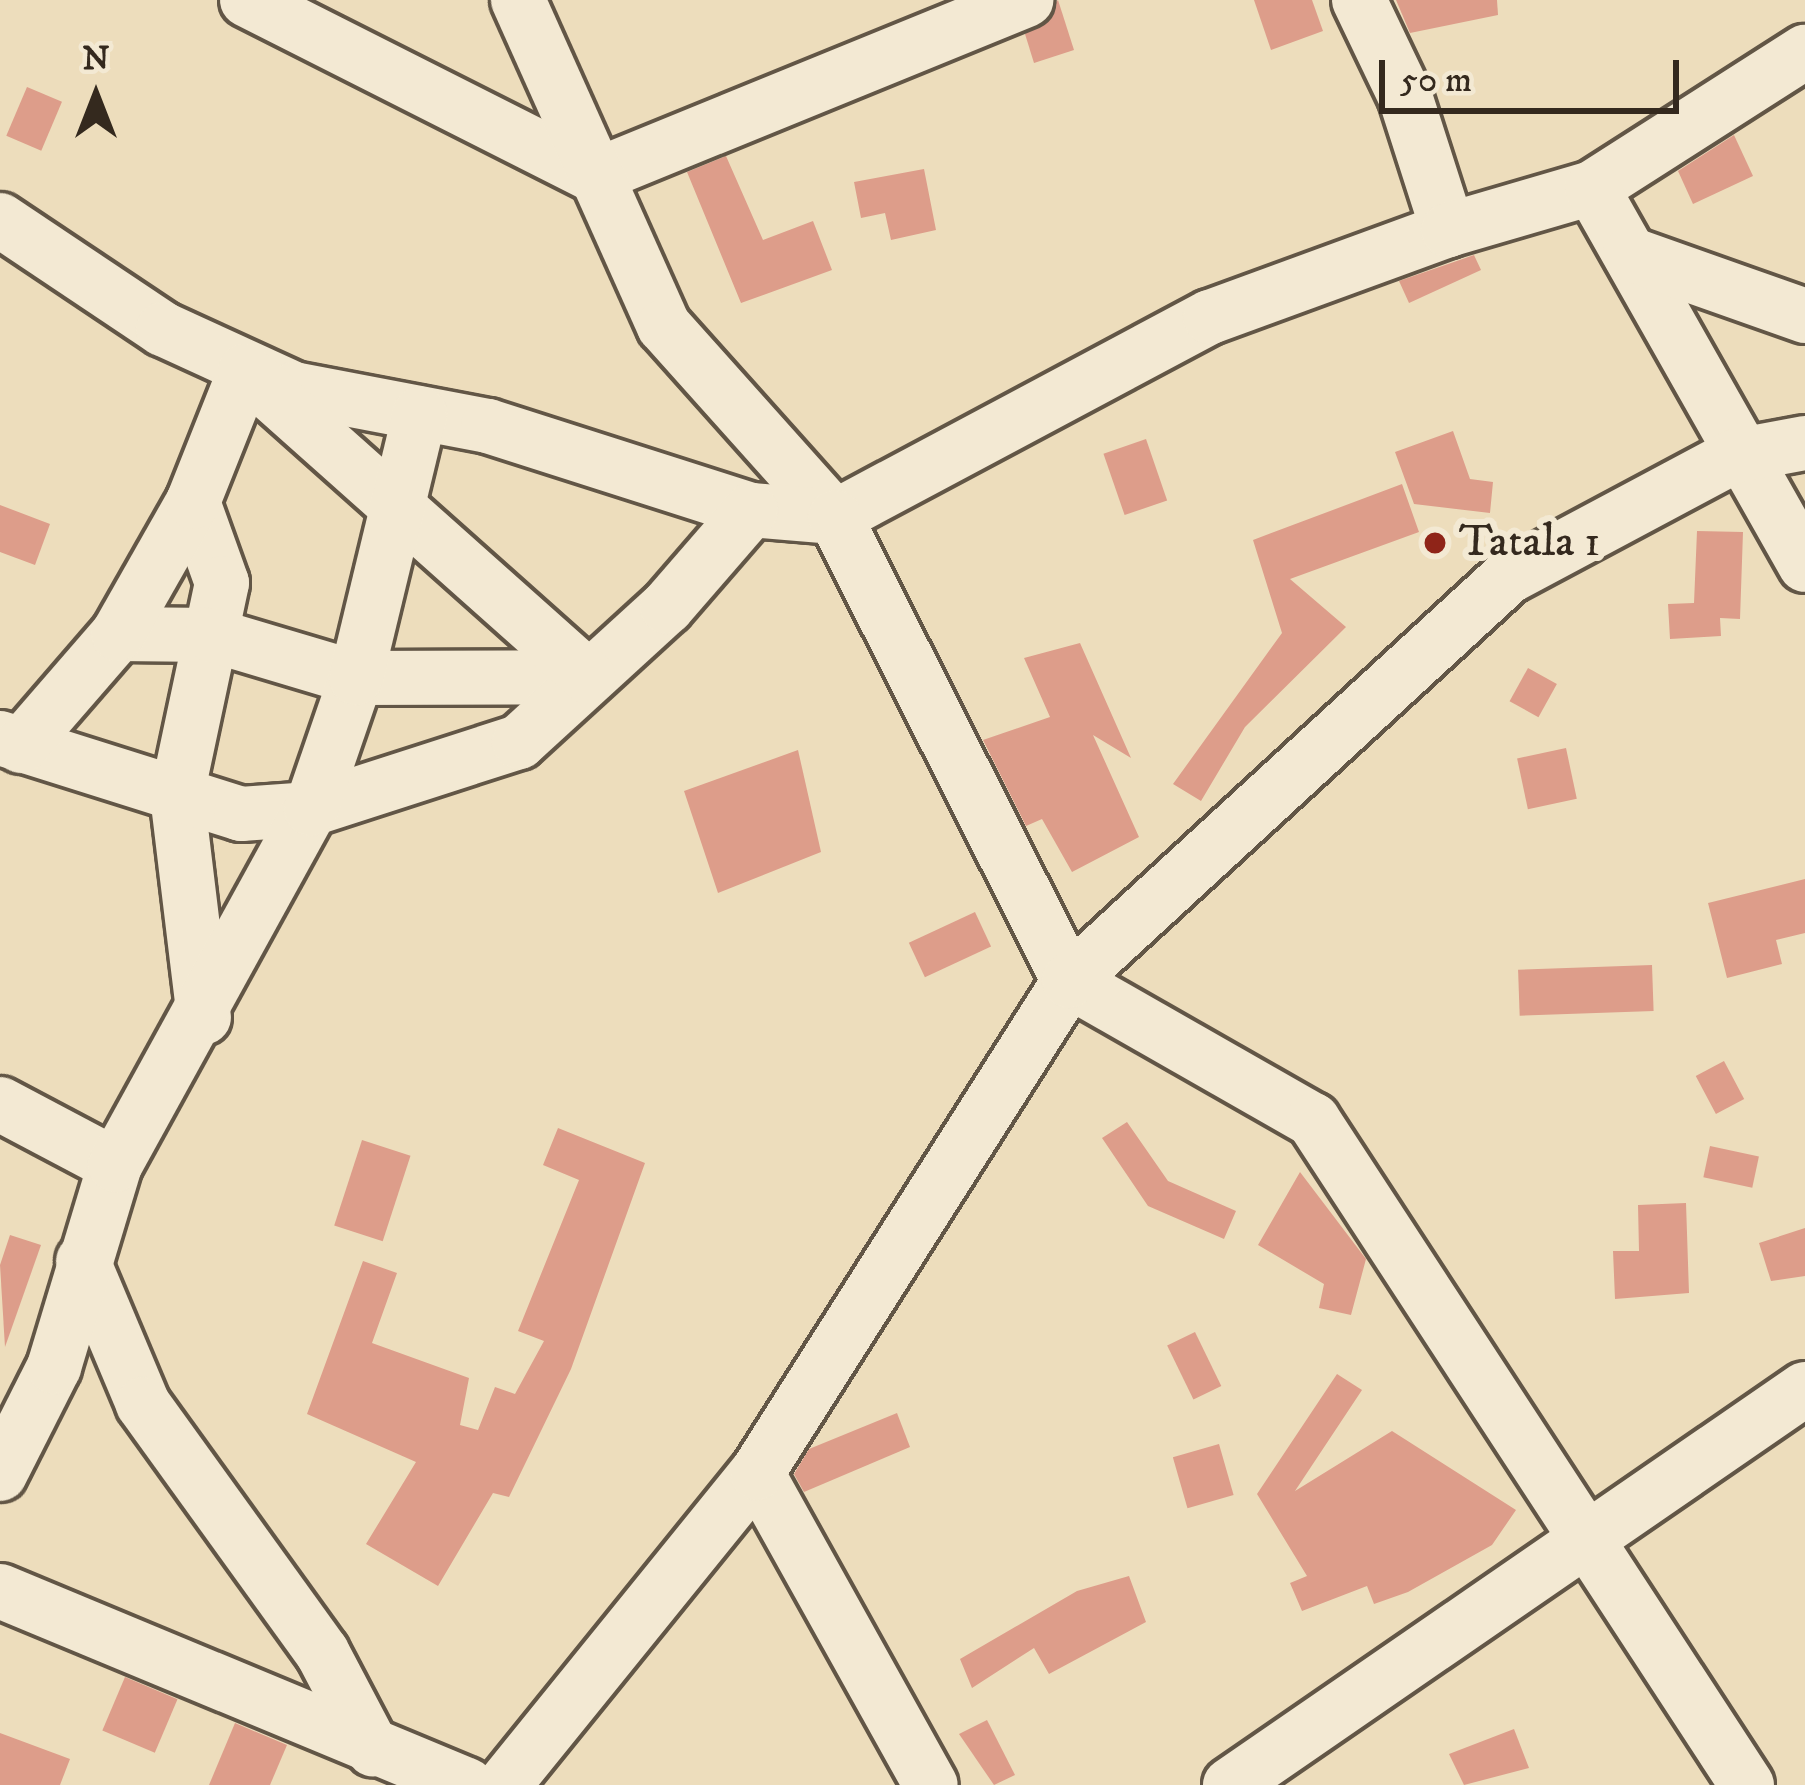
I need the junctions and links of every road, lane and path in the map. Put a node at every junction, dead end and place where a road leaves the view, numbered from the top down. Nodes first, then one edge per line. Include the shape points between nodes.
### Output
1 (247, 0) edge
2 (518, 0) edge
3 (1026, 0) edge
4 (1359, 0) edge
5 (1805, 52) edge
6 (595, 176) junction
7 (1592, 188) junction
8 (0, 220) edge
9 (1448, 230) junction
10 (1630, 254) junction
11 (1805, 316) edge
12 (245, 371) junction
13 (420, 414) junction
14 (1805, 443) edge
15 (1735, 456) junction
16 (398, 497) junction
17 (193, 502) junction
18 (751, 509) junction
19 (835, 517) junction
20 (1805, 566) edge
21 (118, 634) junction
22 (212, 635) junction
23 (590, 677) junction
24 (356, 678) junction
25 (10, 742) edge
26 (177, 795) junction
27 (311, 809) junction
28 (1069, 981) junction
29 (204, 1017) junction
30 (0, 1104) edge
31 (115, 1165) junction
32 (83, 1262) junction
33 (1805, 1389) edge
34 (757, 1473) junction
35 (0, 1474) edge
36 (1587, 1539) junction
37 (0, 1591) edge
38 (373, 1749) junction
39 (467, 1785) edge
40 (504, 1785) edge
41 (931, 1785) edge
42 (1229, 1785) edge
43 (1747, 1785) edge

1 - 6 street
2 - 6 street
3 - 6 street
4 - 9 street via 1405,96
5 - 7 street
6 - 19 street via 664,326
7 - 9 street
7 - 10 street
8 - 12 street
9 - 19 street via 1210,317
10 - 11 street
10 - 15 street
12 - 13 street
12 - 16 street
12 - 17 street
13 - 16 street
13 - 18 street
14 - 15 street
15 - 20 street
15 - 28 street via 1508,577
16 - 23 street
16 - 24 street
17 - 21 street
17 - 22 street via 221,583
18 - 19 street
18 - 23 street
19 - 28 street
21 - 22 street
21 - 25 street
22 - 24 street
22 - 26 street
23 - 24 street
23 - 27 street via 520,742
24 - 27 street
25 - 26 street
26 - 27 street via 241,814
26 - 29 street
27 - 29 street
28 - 34 street
28 - 36 street via 1313,1120
29 - 31 street
30 - 31 street
31 - 32 street
32 - 35 street via 54,1367
32 - 38 street via 143,1404 322,1652
33 - 36 street
34 - 40 street
34 - 41 street
36 - 42 street
36 - 43 street
37 - 38 street
38 - 39 street

